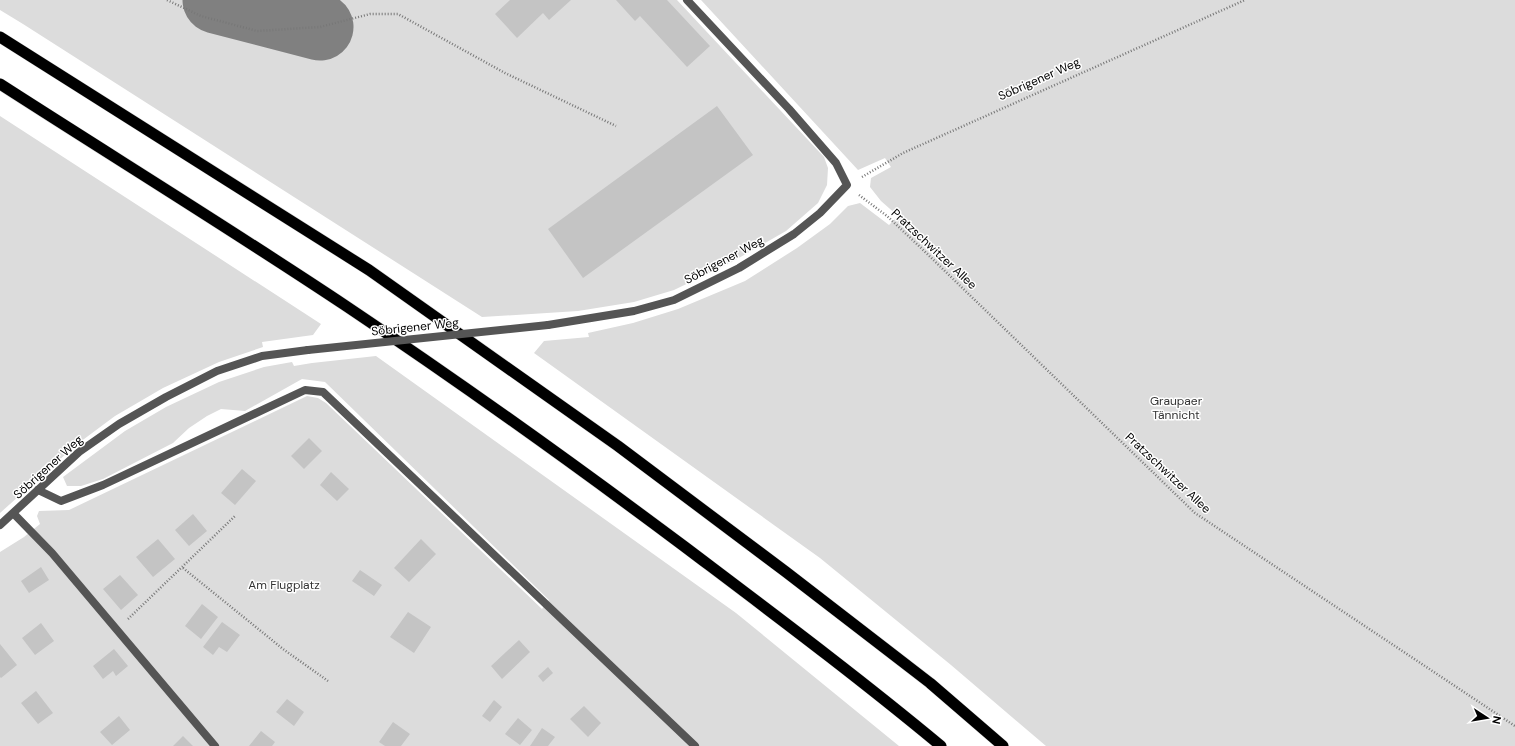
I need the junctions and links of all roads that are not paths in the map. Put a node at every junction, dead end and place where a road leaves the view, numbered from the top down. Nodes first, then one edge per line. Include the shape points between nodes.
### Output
1 (687, 0) edge
2 (0, 38) edge
3 (0, 84) edge
4 (38, 490) junction
5 (14, 514) junction
6 (0, 525) edge
7 (215, 746) edge
8 (695, 746) edge
9 (941, 746) edge
10 (1004, 746) edge

1 - 4 street, Söbrigener Weg, bridge via 790,109 836,163 847,185 820,213 794,234 739,268 674,300 634,311 548,325 262,356 218,371 119,424 79,452
2 - 10 highway via 381,279 612,442 930,683
3 - 9 highway via 345,305 468,390 747,594 895,707
4 - 5 street, Söbrigener Weg
4 - 8 street via 61,501 103,485 306,390 323,392
5 - 6 street, Söbrigener Weg
5 - 7 street via 52,553

